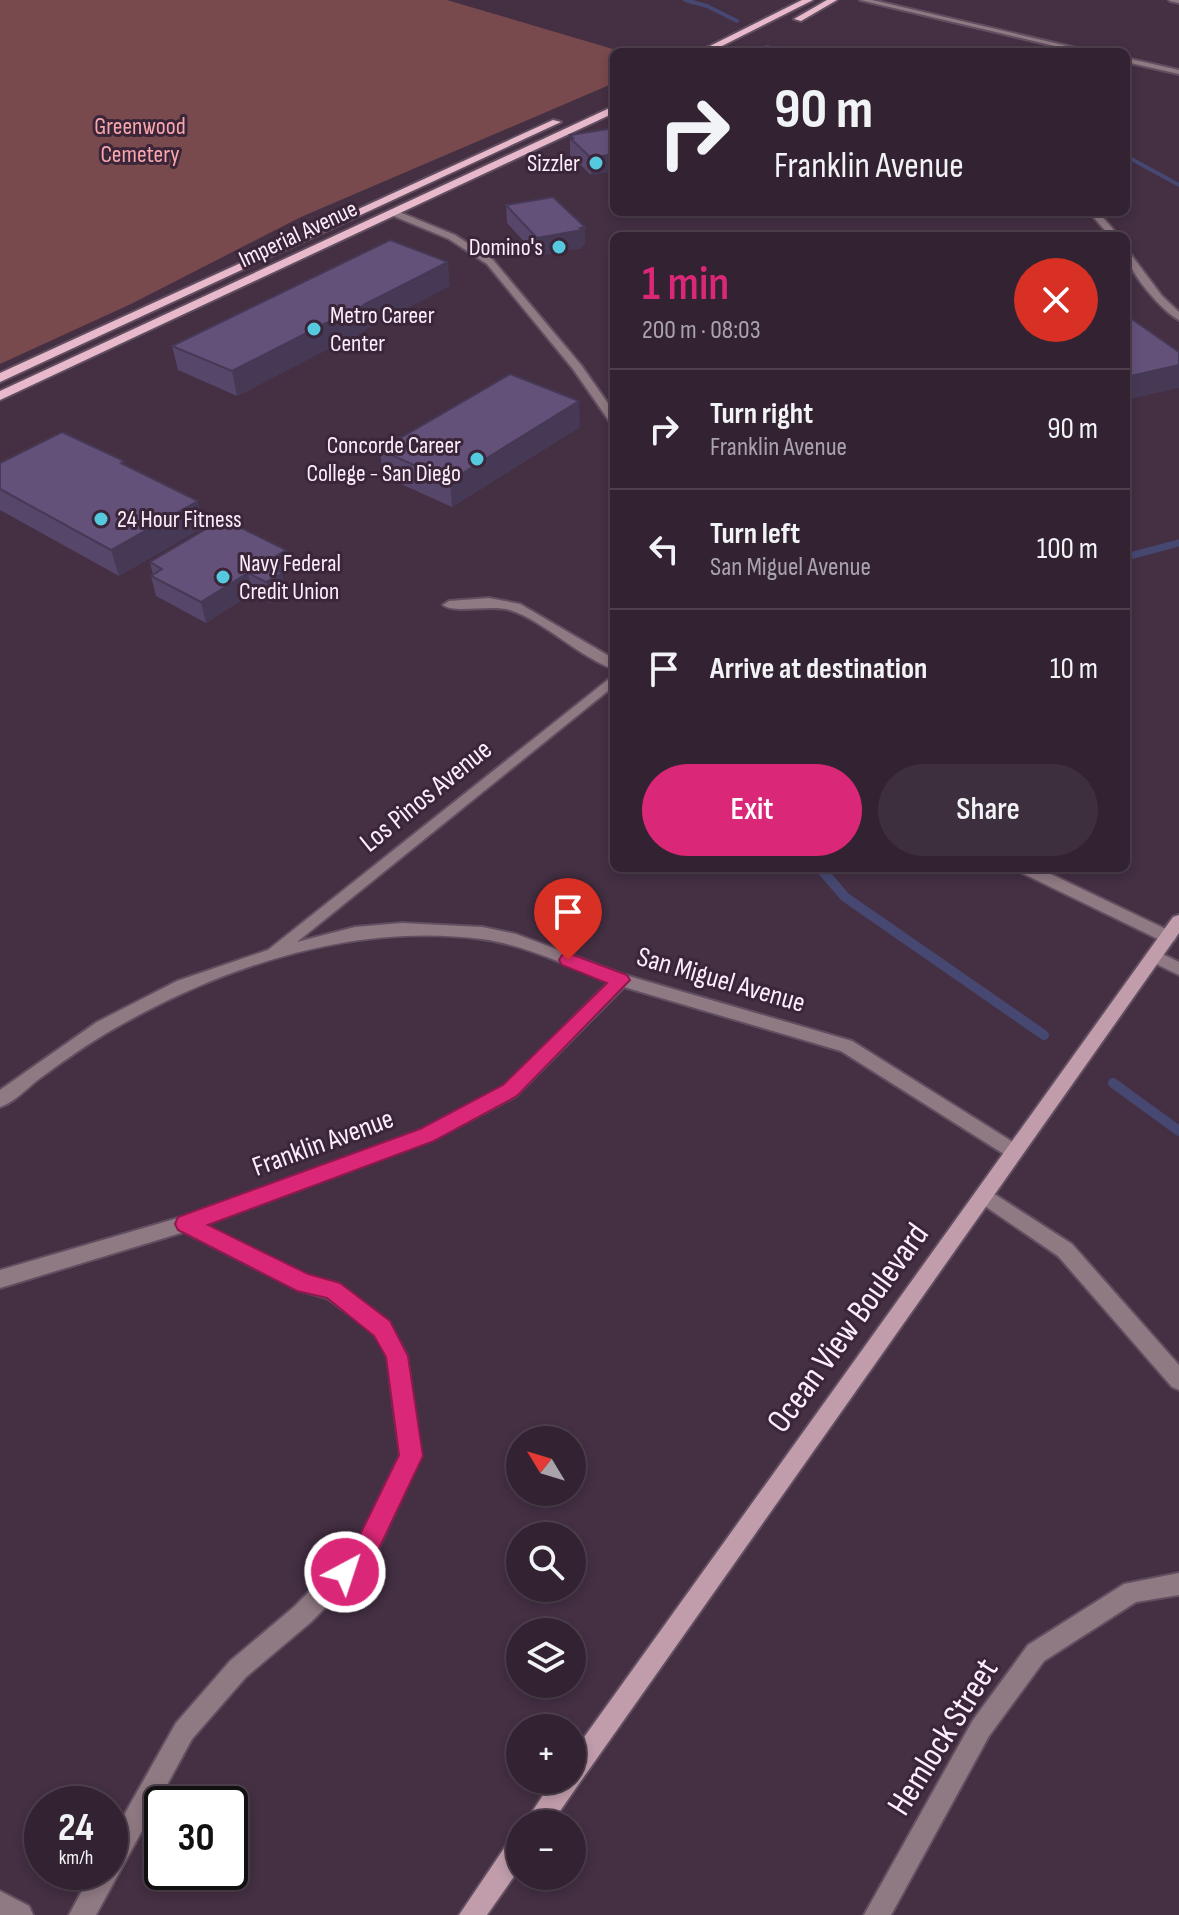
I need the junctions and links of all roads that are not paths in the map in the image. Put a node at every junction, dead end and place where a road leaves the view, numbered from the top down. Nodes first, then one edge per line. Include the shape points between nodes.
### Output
1 (809, 0) edge
2 (833, 0) edge
3 (863, 0) edge
4 (1172, 0) edge
5 (1179, 1) edge
6 (784, 26) dead end
7 (711, 48) edge
8 (1072, 48) edge
9 (1130, 61) edge
10 (1179, 72) edge
11 (610, 111) edge
12 (561, 119) dead end
13 (394, 213) junction
14 (1097, 216) edge
15 (1111, 232) edge
16 (1130, 259) edge
17 (1179, 317) edge
18 (0, 378) edge
19 (0, 396) edge
20 (610, 414) edge
21 (449, 605) dead end
22 (610, 663) edge
23 (610, 682) edge
24 (1035, 872) edge
25 (1174, 929) edge
26 (270, 955) junction
27 (1154, 956) junction
28 (1179, 969) edge
29 (621, 980) junction
30 (0, 1100) edge
31 (1013, 1151) junction
32 (985, 1196) junction
33 (185, 1224) junction
34 (0, 1279) edge
35 (1179, 1380) edge
36 (1179, 1584) edge
37 (586, 1754) edge
38 (128, 1832) edge
39 (506, 1867) edge
40 (96, 1890) edge
41 (0, 1904) edge
42 (20, 1915) edge
43 (82, 1915) edge
44 (472, 1915) edge
45 (877, 1915) edge

1 - 7 main road
2 - 6 main road
3 - 8 street
4 - 5 street
9 - 10 street
11 - 13 main road, Imperial Avenue
12 - 18 main road, Imperial Avenue
13 - 19 main road, Imperial Avenue
13 - 20 street via 452,237 490,262
14 - 15 street
16 - 17 street
21 - 22 street via 489,602 516,607
23 - 26 street, Los Pinos Avenue
24 - 25 street
25 - 27 main road, Ocean View Boulevard
26 - 29 street, San Miguel Avenue via 355,933 482,933 516,940
26 - 30 street, San Miguel Avenue via 183,985 103,1027
27 - 28 street
27 - 31 main road, Ocean View Boulevard
29 - 31 street, San Miguel Avenue via 846,1046
29 - 33 street, Franklin Avenue via 510,1091 427,1135
31 - 32 main road, Ocean View Boulevard
32 - 35 street via 1065,1250
32 - 37 main road, Ocean View Boulevard
33 - 34 street, Franklin Avenue
33 - 38 street via 305,1284 332,1290 382,1328 397,1356 411,1456 366,1550 238,1669 184,1731
36 - 45 street, Hemlock Street via 1132,1592 1036,1653 981,1728
39 - 44 main road
40 - 43 street
41 - 42 street

